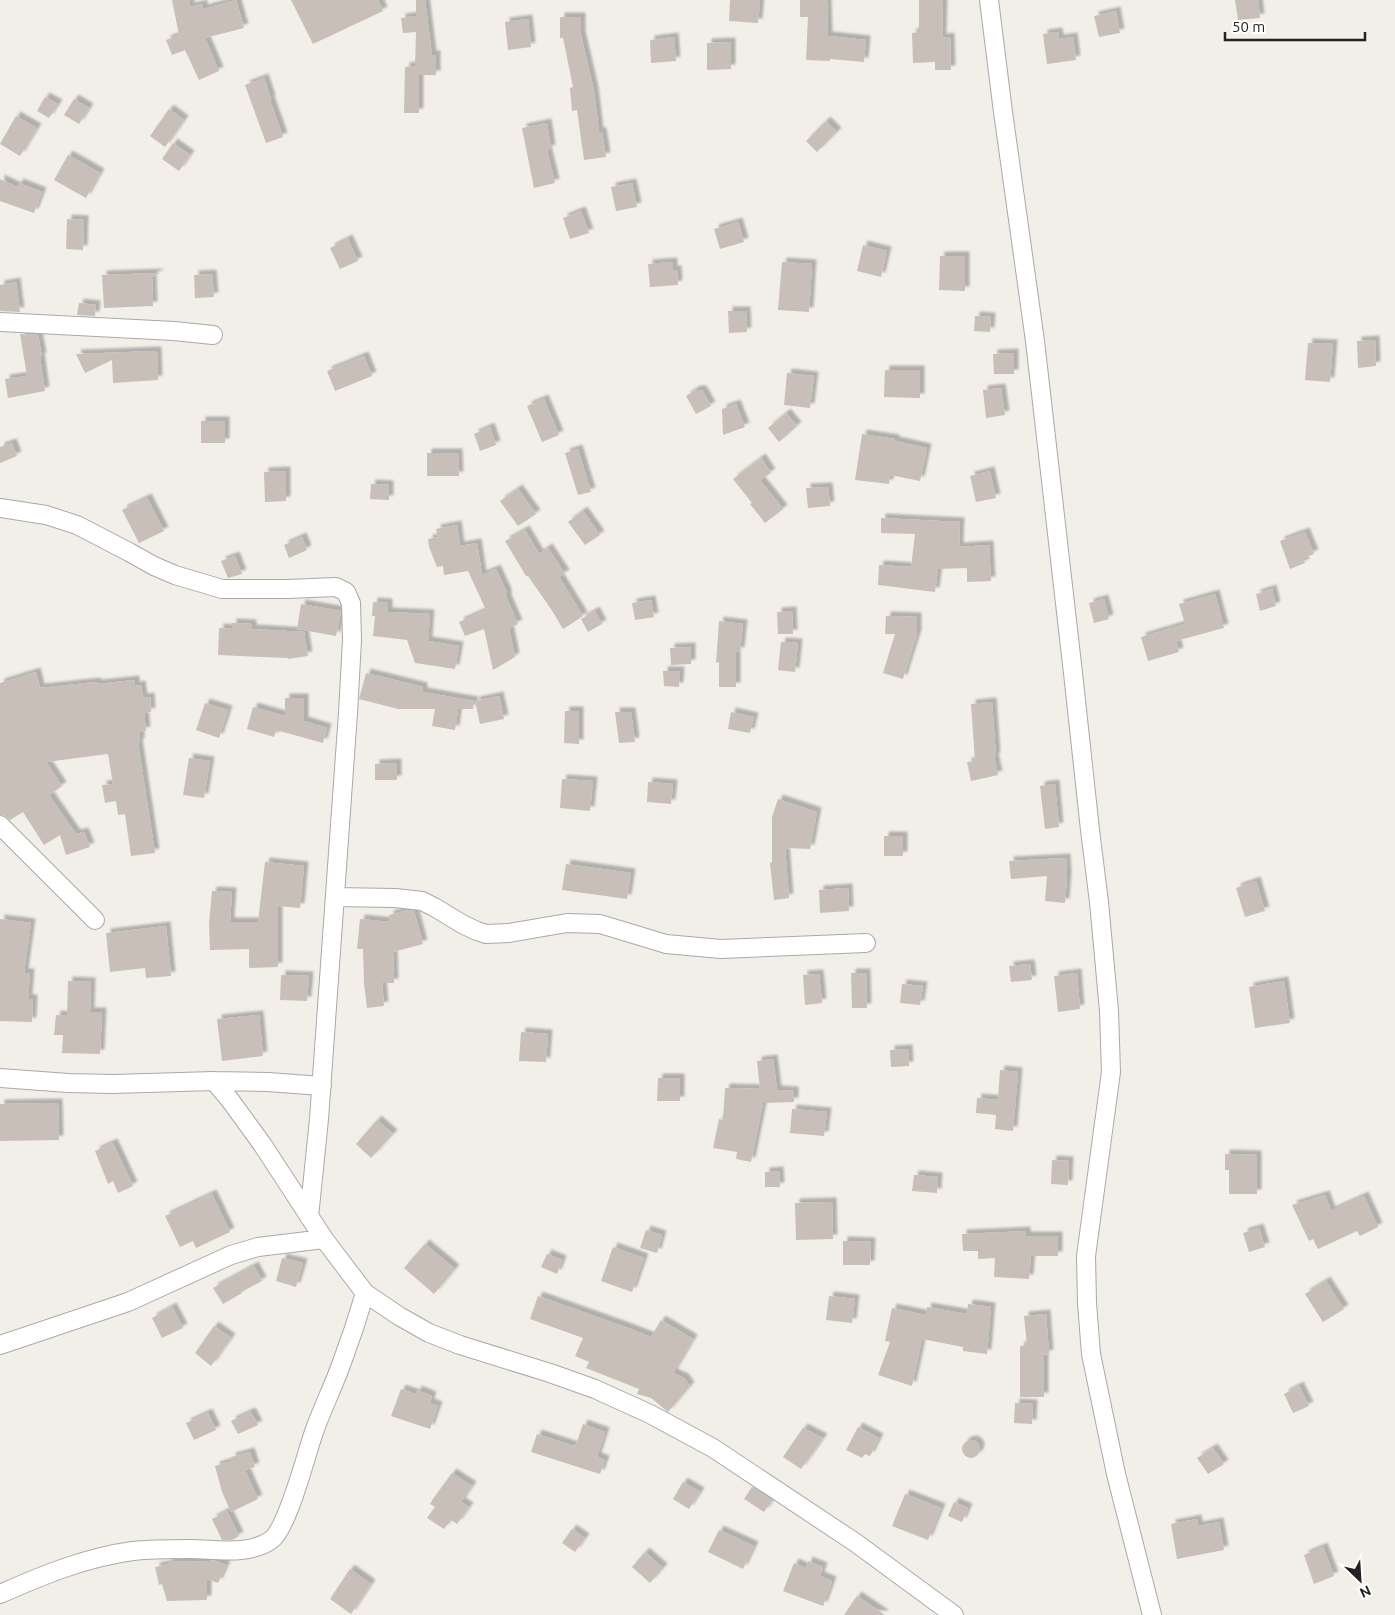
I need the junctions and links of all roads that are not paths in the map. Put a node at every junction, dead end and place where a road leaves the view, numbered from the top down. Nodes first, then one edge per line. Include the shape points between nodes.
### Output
1 (989, 0) edge
2 (0, 322) edge
3 (213, 335) dead end
4 (0, 508) edge
5 (0, 825) edge
6 (335, 897) junction
7 (95, 920) dead end
8 (866, 943) dead end
9 (0, 1078) edge
10 (214, 1081) junction
11 (322, 1086) junction
12 (309, 1217) junction
13 (324, 1239) junction
14 (365, 1293) junction
15 (0, 1346) edge
16 (0, 1594) edge
17 (954, 1615) edge
18 (1152, 1615) edge

1 - 18 street via 1035,341 1109,1011 1112,1072 1086,1256 1092,1354 1116,1474
2 - 3 street
4 - 6 street via 46,515 77,526 154,566 222,589 336,587 346,592 351,603 352,640
5 - 7 street
6 - 8 street via 422,901 486,934 567,923 600,924 666,944 720,949
6 - 11 street
9 - 10 street via 112,1084
10 - 11 street
10 - 12 street via 262,1144
11 - 12 street
12 - 13 street
13 - 14 street
13 - 15 street via 258,1246 128,1302
14 - 16 street via 292,1500 274,1539 264,1545 235,1550 166,1549 107,1556 71,1566
14 - 17 street via 429,1332 595,1389 713,1448 856,1543

